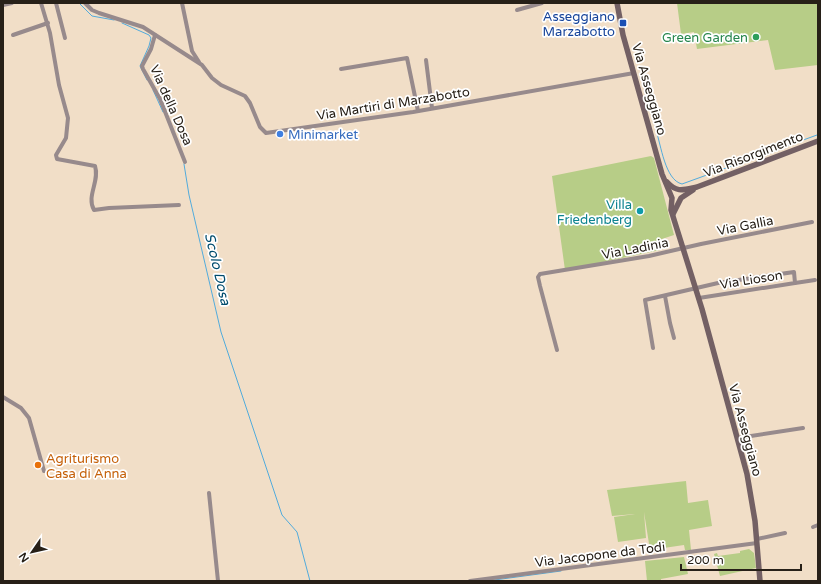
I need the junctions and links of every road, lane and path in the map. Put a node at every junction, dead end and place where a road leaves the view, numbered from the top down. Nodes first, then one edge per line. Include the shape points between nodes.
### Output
1 (12, 3) edge
2 (41, 3) edge
3 (56, 3) edge
4 (85, 3) edge
5 (182, 3) edge
6 (542, 3) edge
7 (617, 3) edge
8 (3, 5) edge
9 (517, 10) dead end
10 (48, 23) junction
11 (13, 35) dead end
12 (155, 35) junction
13 (65, 38) dead end
14 (194, 54) junction
15 (188, 56) junction
16 (426, 60) dead end
17 (202, 66) junction
18 (341, 69) dead end
19 (634, 73) junction
20 (432, 108) junction
21 (418, 111) junction
22 (818, 140) edge
23 (185, 162) dead end
24 (665, 180) junction
25 (696, 187) junction
26 (677, 191) junction
27 (671, 197) junction
28 (680, 198) junction
29 (179, 205) dead end
30 (673, 215) junction
31 (812, 222) dead end
32 (682, 248) junction
33 (815, 280) dead end
34 (795, 282) junction
35 (695, 288) junction
36 (665, 296) junction
37 (699, 298) junction
38 (674, 338) dead end
39 (653, 348) dead end
40 (557, 350) dead end
41 (3, 397) edge
42 (803, 428) dead end
43 (738, 438) junction
44 (44, 471) dead end
45 (209, 493) dead end
46 (785, 533) dead end
47 (757, 541) junction
48 (218, 581) edge
49 (470, 581) edge
50 (760, 581) edge

1 - 8 street
2 - 10 street
3 - 13 street
4 - 12 street, Via Martiri di Marzabotto via 92,10 134,23
5 - 14 street
6 - 9 street
7 - 19 street, Via Asseggiano
10 - 11 street
10 - 29 street via 59,85 68,118 66,138 56,159 95,166 91,203 94,210
12 - 15 street, Via Martiri di Marzabotto
12 - 23 street, Via della Dosa via 142,66 160,99
14 - 15 street
14 - 17 street
15 - 17 street, Via Martiri di Marzabotto
16 - 20 street
17 - 21 street, Via Martiri di Marzabotto via 212,78 247,98 260,127 266,133
18 - 21 street via 407,58
19 - 20 street, Via Martiri di Marzabotto
19 - 24 street, Via Asseggiano
20 - 21 street, Via Martiri di Marzabotto
22 - 25 street, Via Risorgimento
24 - 26 street, Via Asseggiano
24 - 27 street, Via Asseggiano
25 - 26 street, Via Risorgimento
25 - 28 street, Via Risorgimento
26 - 27 street
26 - 28 street, Via Asseggiano
27 - 28 street via 675,200
27 - 30 street, Via Asseggiano
28 - 30 street
30 - 32 street, Via Asseggiano
31 - 32 street, Via Gallia
32 - 35 street, Via Asseggiano
32 - 40 street, Via Ladinia via 543,273 538,277
33 - 34 street
34 - 35 street, Via Lioson via 794,272
34 - 37 street, Via Lioson
35 - 36 street
35 - 37 street, Via Asseggiano
36 - 38 street
36 - 39 street via 645,300
37 - 43 street, Via Asseggiano
41 - 44 street via 21,408 29,418
42 - 43 street
43 - 47 street, Via Asseggiano via 751,490
45 - 48 street
46 - 47 street, Via Jacopone da Todi
47 - 49 street, Via Jacopone da Todi
47 - 50 street, Via Asseggiano

